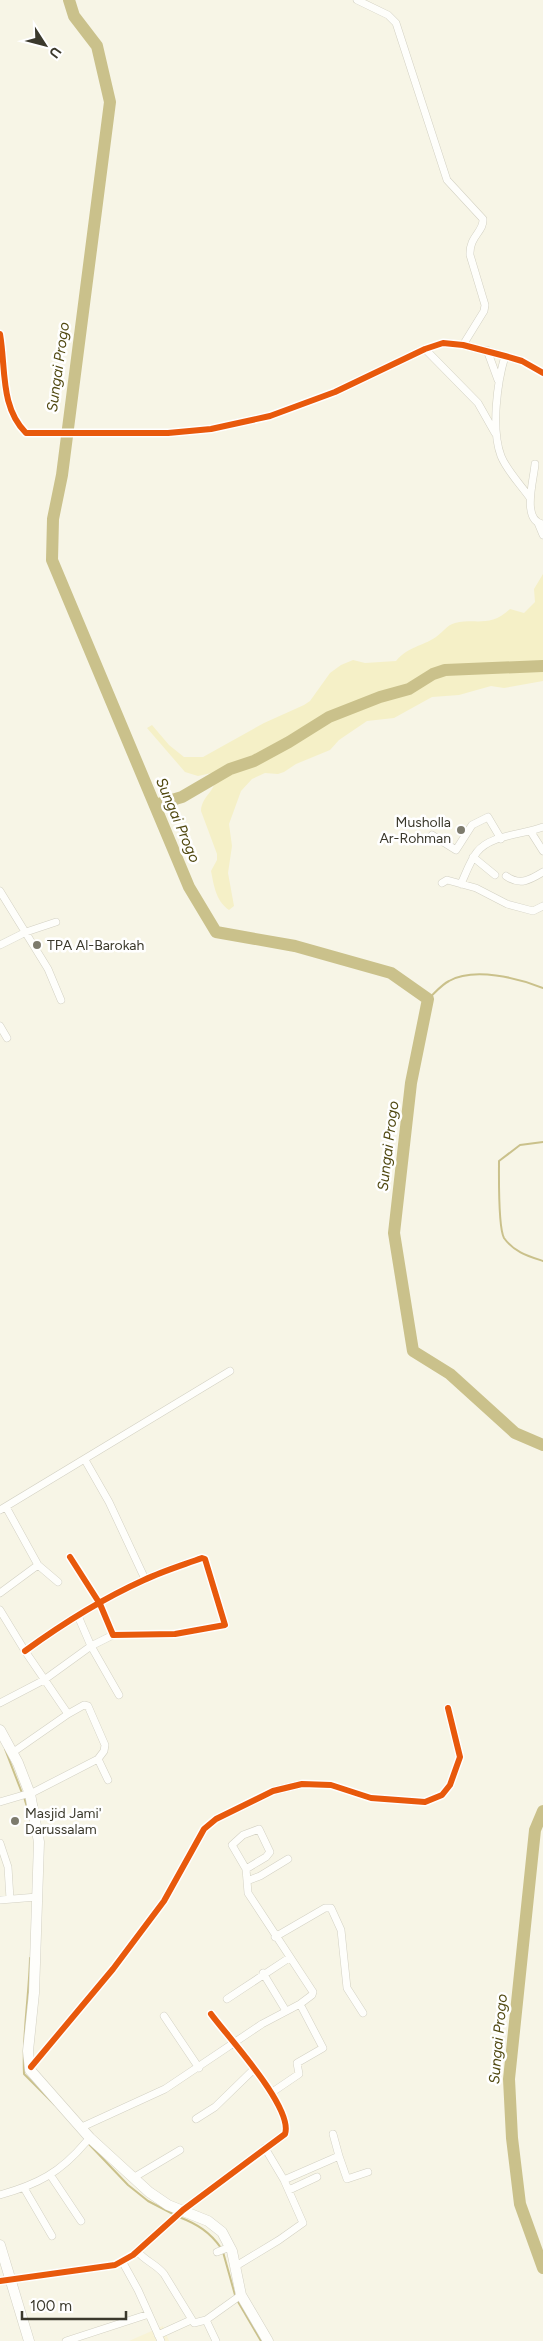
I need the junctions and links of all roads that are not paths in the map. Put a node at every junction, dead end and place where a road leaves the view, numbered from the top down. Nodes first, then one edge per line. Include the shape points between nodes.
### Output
1 (357, 0) edge
2 (0, 334) edge
3 (463, 345) junction
4 (425, 349) junction
5 (486, 350) junction
6 (505, 356) junction
7 (543, 373) edge
8 (500, 385) junction
9 (3, 400) edge
10 (496, 433) junction
11 (535, 464) dead end
12 (530, 498) junction
13 (540, 524) edge
14 (543, 535) edge
15 (543, 827) edge
16 (531, 832) junction
17 (432, 835) dead end
18 (501, 839) junction
19 (543, 851) edge
20 (473, 857) junction
21 (543, 872) edge
22 (495, 875) dead end
23 (506, 876) dead end
24 (442, 883) dead end
25 (462, 884) junction
26 (0, 891) edge
27 (543, 906) edge
28 (56, 922) dead end
29 (26, 932) junction
30 (0, 946) edge
31 (61, 1000) dead end
32 (0, 1026) edge
33 (8, 1038) dead end
34 (230, 1371) dead end
35 (85, 1460) junction
36 (3, 1508) edge
37 (70, 1557) dead end
38 (38, 1566) junction
39 (145, 1579) junction
40 (58, 1582) dead end
41 (0, 1593) edge
42 (100, 1604) junction
43 (0, 1610) edge
44 (78, 1616) junction
45 (113, 1635) junction
46 (91, 1646) junction
47 (25, 1652) junction
48 (44, 1680) junction
49 (119, 1695) dead end
50 (0, 1703) edge
51 (448, 1708) dead end
52 (68, 1714) junction
53 (0, 1730) edge
54 (12, 1753) junction
55 (98, 1759) junction
56 (108, 1780) dead end
57 (26, 1794) junction
58 (0, 1802) edge
59 (0, 1844) edge
60 (288, 1858) dead end
61 (246, 1869) junction
62 (247, 1881) junction
63 (37, 1897) junction
64 (10, 1899) junction
65 (0, 1900) edge
66 (275, 1937) junction
67 (289, 1958) junction
68 (263, 1973) junction
69 (227, 1999) dead end
70 (300, 2004) junction
71 (286, 2011) junction
72 (363, 2013) dead end
73 (211, 2014) dead end
74 (164, 2016) dead end
75 (233, 2044) junction
76 (31, 2067) junction
77 (199, 2068) junction
78 (254, 2069) junction
79 (271, 2092) junction
80 (196, 2119) dead end
81 (82, 2127) junction
82 (333, 2134) dead end
83 (86, 2142) dead end
84 (265, 2148) junction
85 (180, 2150) dead end
86 (339, 2156) junction
87 (368, 2172) dead end
88 (51, 2176) junction
89 (317, 2177) dead end
90 (133, 2178) junction
91 (284, 2180) junction
92 (24, 2188) junction
93 (289, 2190) junction
94 (0, 2195) edge
95 (182, 2210) junction
96 (81, 2220) dead end
97 (52, 2236) dead end
98 (0, 2245) edge
99 (136, 2251) junction
100 (122, 2262) junction
101 (236, 2266) junction
102 (5, 2280) edge
103 (241, 2295) junction
104 (149, 2314) junction
105 (191, 2320) junction
106 (206, 2320) junction
107 (160, 2338) edge
108 (29, 2341) edge
109 (66, 2341) edge
110 (216, 2341) edge
111 (268, 2341) edge

1 - 3 street via 388,15 396,23 447,180 483,218 483,224 471,242 470,256 485,305
2 - 9 street
3 - 4 street via 443,343
3 - 5 street
4 - 9 street via 335,392 270,416 211,429 112,434 26,433
4 - 10 street via 478,403
5 - 6 street
5 - 8 street
6 - 7 street
6 - 8 street via 499,376
8 - 10 street
10 - 12 street via 502,458
11 - 12 street
12 - 13 street via 530,513
13 - 14 street
15 - 16 street
16 - 18 street
16 - 19 street
17 - 18 street via 456,850 472,825 488,816
18 - 20 street via 482,846
20 - 22 street
20 - 25 street
21 - 23 street via 523,882
24 - 25 street via 446,880
25 - 27 street via 507,904 533,910
26 - 29 street
28 - 29 street
29 - 30 street
29 - 31 street
32 - 33 street
34 - 35 street
35 - 36 street
35 - 39 street via 109,1502
36 - 38 street
37 - 42 street
38 - 40 street
38 - 41 street
39 - 42 street
39 - 45 street via 204,1558 225,1625 175,1634
42 - 44 street
42 - 45 street
43 - 47 street
44 - 46 street
44 - 47 street
45 - 46 street
46 - 48 street
46 - 49 street
47 - 48 street
48 - 50 street
48 - 52 street
51 - 76 street via 460,1757 450,1785 442,1795 425,1802 371,1798 331,1785 302,1784 273,1791 216,1819 204,1829 164,1901 113,1969
52 - 54 street
52 - 55 street via 88,1706 105,1745
53 - 54 main road
54 - 57 main road
55 - 56 street
55 - 57 street
57 - 58 street
57 - 63 main road via 40,1842
59 - 64 street via 8,1867
60 - 62 street
61 - 61 street via 232,1844 259,1829 270,1852
61 - 62 street
62 - 66 street via 248,1893
63 - 64 street
63 - 76 main road via 34,1993 28,2051
64 - 65 street
66 - 67 street
66 - 72 street via 325,1908 331,1908 341,1930 347,1988
67 - 68 street
67 - 70 street via 313,1992
68 - 69 street
68 - 71 street
70 - 71 street
70 - 79 street via 323,2048 297,2063 299,2074
71 - 75 street
73 - 75 street
74 - 77 street
75 - 77 street
75 - 78 street
76 - 81 main road via 36,2079
77 - 81 street via 166,2089
78 - 79 street
78 - 80 street via 215,2107
79 - 84 street via 286,2128 282,2137
81 - 90 main road
82 - 86 street
83 - 88 street
84 - 91 street
84 - 95 street
85 - 90 street
86 - 87 street via 347,2179
86 - 91 street
88 - 92 street
88 - 96 street
89 - 93 street
90 - 95 main road via 160,2200
91 - 93 street
92 - 94 street
92 - 97 street
93 - 101 street via 303,2223
95 - 99 street
95 - 101 main road via 215,2226 223,2250
98 - 102 main road
99 - 100 street
99 - 105 street via 164,2274
100 - 102 street
100 - 104 street
101 - 103 main road
102 - 108 main road
103 - 106 street
103 - 111 main road
104 - 107 street
104 - 109 street
105 - 106 street via 195,2324
105 - 107 street
106 - 110 street

